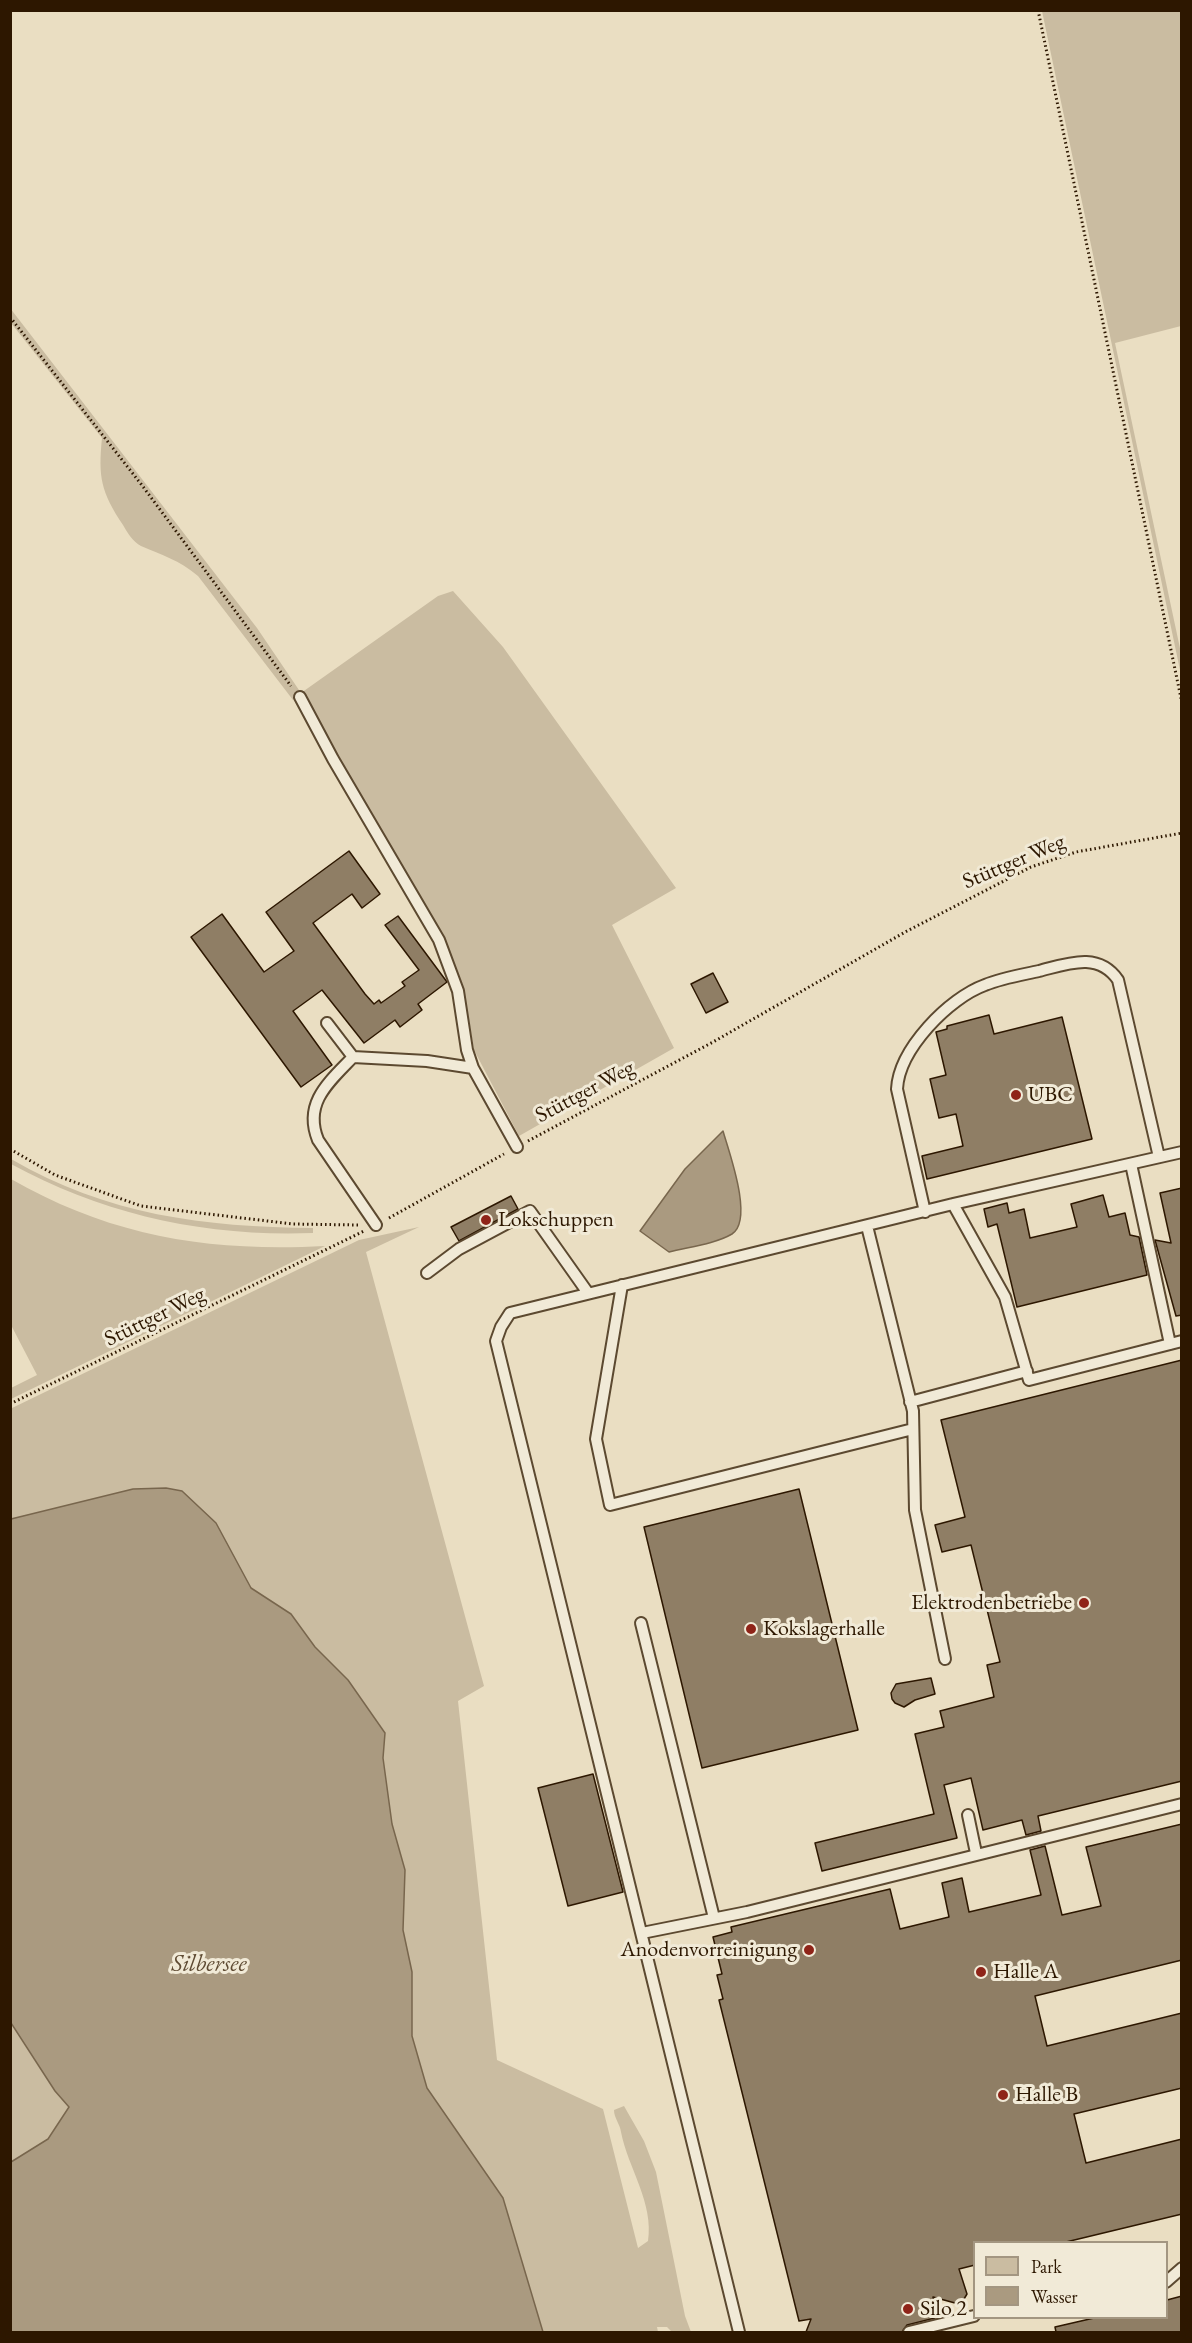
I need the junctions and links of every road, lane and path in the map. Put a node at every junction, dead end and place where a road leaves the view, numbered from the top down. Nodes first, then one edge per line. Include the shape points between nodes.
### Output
1 (1038, 10) edge
2 (10, 317) edge
3 (300, 697) joint
4 (1182, 703) edge
5 (1182, 833) edge
6 (327, 1023) dead end
7 (353, 1057) junction
8 (473, 1068) junction
9 (517, 1147) junction
10 (10, 1149) edge
11 (1182, 1152) edge
12 (1159, 1157) junction
13 (1131, 1164) junction
14 (953, 1204) junction
15 (925, 1212) junction
16 (376, 1225) junction
17 (867, 1226) junction
18 (427, 1273) dead end
19 (622, 1284) junction
20 (588, 1293) junction
21 (1182, 1341) edge
22 (1170, 1344) junction
23 (1027, 1371) junction
24 (910, 1402) junction
25 (10, 1404) edge
26 (913, 1429) junction
27 (641, 1623) dead end
28 (945, 1659) dead end
29 (1182, 1804) edge
30 (968, 1815) dead end
31 (976, 1854) junction
32 (714, 1918) junction
33 (642, 1933) junction
34 (1182, 2268) edge
35 (1168, 2281) edge
36 (973, 2316) edge
37 (739, 2332) edge
38 (909, 2332) edge

1 - 4 path
2 - 3 path
3 - 8 lane via 439,940 458,991
5 - 9 path, Stüttger Weg via 1076,852 1031,867 907,931 713,1042
6 - 7 lane
7 - 8 lane
7 - 16 lane via 325,1086 315,1105 312,1125 318,1140
8 - 9 lane
9 - 16 path, Stüttger Weg
10 - 16 path via 56,1175 141,1206 293,1224
11 - 12 lane
12 - 13 lane
12 - 15 lane via 1118,980 1102,965 1074,962 975,989 938,1018 909,1052 898,1080 899,1105
13 - 14 lane
13 - 22 lane
14 - 15 lane
14 - 23 lane via 1005,1297
15 - 17 lane
16 - 25 path, Stüttger Weg
17 - 19 lane
17 - 24 lane
18 - 20 lane via 459,1249 530,1211
19 - 20 lane
19 - 26 lane via 596,1439 610,1505
20 - 33 lane via 510,1313 496,1341
21 - 22 lane
22 - 23 lane via 1029,1380
23 - 24 lane
24 - 26 lane
26 - 28 lane via 915,1510
27 - 32 lane
29 - 31 lane
30 - 31 lane
31 - 32 lane
32 - 33 lane
33 - 37 lane
34 - 35 lane
36 - 38 lane

